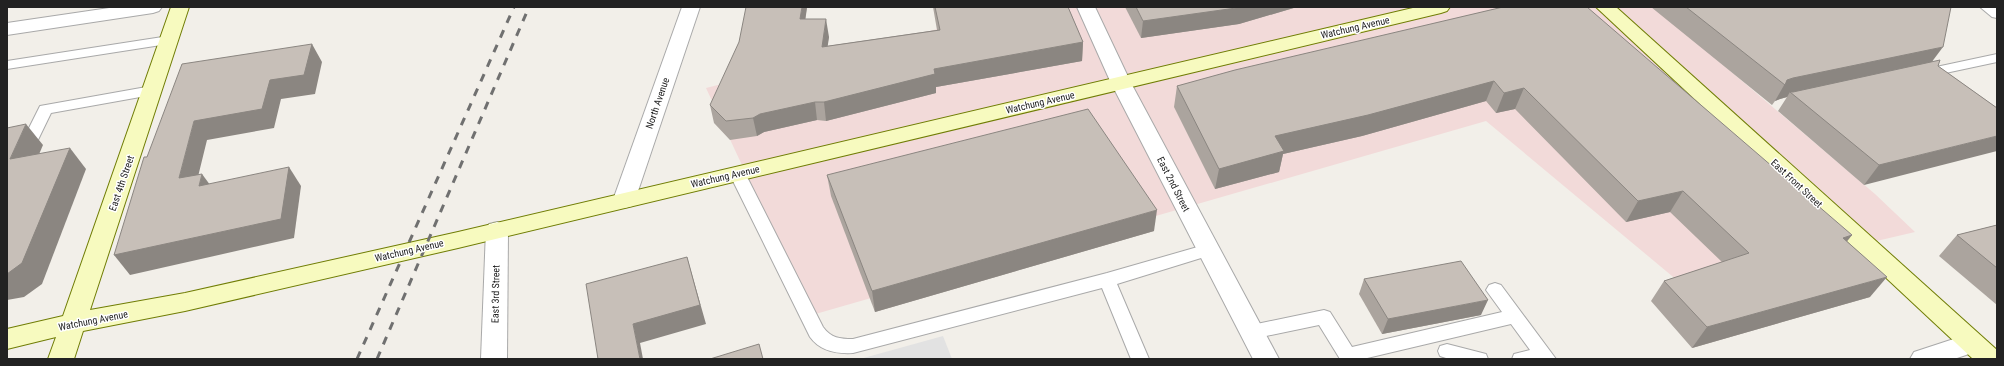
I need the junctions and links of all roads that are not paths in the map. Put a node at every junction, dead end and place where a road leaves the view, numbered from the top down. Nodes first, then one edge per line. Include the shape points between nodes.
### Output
1 (153, 7) edge
2 (180, 7) edge
3 (691, 7) edge
4 (1086, 7) edge
5 (1441, 7) edge
6 (1605, 7) edge
7 (1987, 7) edge
8 (1997, 14) edge
9 (7, 29) edge
10 (169, 40) junction
11 (1997, 58) edge
12 (7, 65) edge
13 (1912, 76) edge
14 (1121, 83) junction
15 (152, 91) junction
16 (7, 144) edge
17 (737, 173) junction
18 (624, 200) junction
19 (497, 230) junction
20 (1208, 250) junction
21 (1107, 280) junction
22 (1496, 290) dead end
23 (1515, 316) junction
24 (74, 323) junction
25 (1252, 332) junction
26 (7, 339) edge
27 (1447, 351) dead end
28 (1981, 351) edge
29 (1349, 357) edge
30 (1545, 357) edge
31 (61, 359) edge
32 (494, 359) edge
33 (1140, 359) edge
34 (1266, 359) edge
35 (1479, 359) edge
36 (1521, 359) edge
37 (1923, 359) edge

1 - 9 street
2 - 10 street, East 4th Street
3 - 18 street, North Avenue
4 - 14 street, East 2nd Street
5 - 14 street, Watchung Avenue
6 - 28 street, East Front Street
7 - 8 lane
10 - 12 lane
10 - 15 street, East 4th Street
11 - 13 lane
14 - 17 street, Watchung Avenue
14 - 20 street, East 2nd Street
15 - 16 lane via 45,109 31,140
15 - 24 street, East 4th Street
17 - 18 street, Watchung Avenue
17 - 21 lane via 816,332 826,343 853,346
18 - 19 street, Watchung Avenue
19 - 24 street, Watchung Avenue via 185,302
19 - 32 street, East 3rd Street
20 - 21 lane
20 - 25 street, East 2nd Street
21 - 33 lane
22 - 23 lane
23 - 29 lane
23 - 30 lane
24 - 26 street, Watchung Avenue
24 - 31 street, East 4th Street
25 - 29 lane via 1324,317
25 - 34 street, East 2nd Street
27 - 35 lane
28 - 37 street
30 - 36 lane

